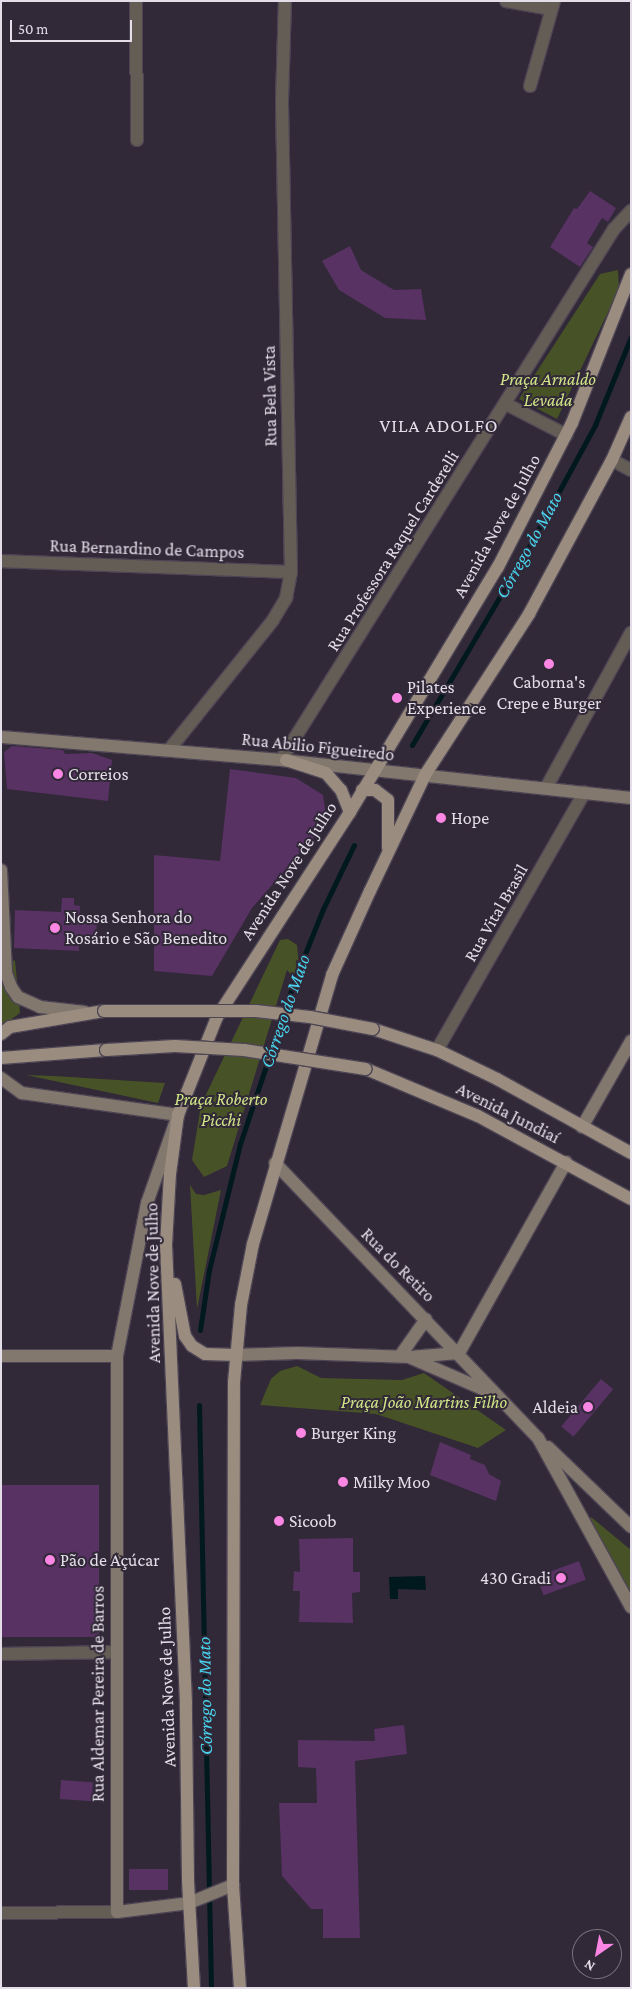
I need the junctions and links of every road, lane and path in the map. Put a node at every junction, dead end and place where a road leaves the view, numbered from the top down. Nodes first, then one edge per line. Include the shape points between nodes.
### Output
1 (136, 1) edge
2 (285, 1) edge
3 (506, 1) edge
4 (552, 5) edge
5 (530, 86) dead end
6 (137, 140) dead end
7 (631, 211) edge
8 (631, 274) edge
9 (506, 404) junction
10 (631, 417) edge
11 (566, 436) junction
12 (612, 460) junction
13 (631, 470) edge
14 (1, 561) edge
15 (291, 572) junction
16 (631, 633) edge
17 (1, 737) edge
18 (169, 750) junction
19 (284, 760) junction
20 (374, 769) junction
21 (426, 775) junction
22 (546, 788) junction
23 (362, 790) junction
24 (585, 792) junction
25 (631, 798) edge
26 (350, 812) junction
27 (387, 855) junction
28 (1, 870) edge
29 (2, 921) edge
30 (85, 1012) junction
31 (1, 1034) edge
32 (631, 1041) edge
33 (437, 1050) junction
34 (1, 1058) edge
35 (1, 1078) edge
36 (178, 1115) junction
37 (582, 1127) junction
38 (631, 1153) edge
39 (566, 1162) junction
40 (275, 1163) junction
41 (631, 1199) edge
42 (166, 1245) junction
43 (426, 1318) junction
44 (459, 1352) junction
45 (236, 1355) junction
46 (1, 1356) edge
47 (117, 1356) junction
48 (405, 1356) junction
49 (494, 1394) junction
50 (538, 1438) junction
51 (631, 1527) edge
52 (631, 1606) edge
53 (115, 1652) junction
54 (1, 1654) edge
55 (233, 1885) junction
56 (191, 1902) junction
57 (117, 1912) junction
58 (1, 1913) edge
59 (194, 1988) edge
60 (240, 1988) edge

1 - 6 street
2 - 15 street, Rua Bela Vista via 282,101
3 - 4 street
4 - 5 street
7 - 9 street, Rua Professora Raquel Carderelli via 614,229
8 - 11 main road, Avenida Nove de Julho
9 - 11 street
9 - 19 street, Rua Professora Raquel Carderelli
10 - 12 main road
11 - 20 main road, Avenida Nove de Julho via 498,567
12 - 13 street
12 - 21 main road via 530,614
14 - 15 street, Rua Bernardino de Campos
15 - 18 street, Rua Bela Vista via 286,598 273,620
16 - 22 street
17 - 18 street, Rua Abilio Figueiredo
18 - 19 street, Rua Abilio Figueiredo
19 - 20 street, Rua Abilio Figueiredo
19 - 26 main road via 326,773 341,790
20 - 21 street, Rua Abilio Figueiredo
20 - 23 main road, Avenida Nove de Julho
21 - 22 street, Rua Abilio Figueiredo
21 - 27 main road
22 - 24 street, Rua Abilio Figueiredo
23 - 26 main road, Avenida Nove de Julho
23 - 27 main road via 375,790 388,800
24 - 25 street, Rua Abilio Figueiredo
24 - 33 street, Rua Vital Brasil
26 - 36 main road, Avenida Nove de Julho via 217,1017
27 - 40 main road via 332,975
28 - 29 street
29 - 30 street via 6,973 18,997 34,1004
30 - 31 main road, Avenida Jundiaí via 10,1027
30 - 33 main road, Avenida Jundiaí, bridge via 256,1011 373,1029
32 - 37 street
33 - 37 main road, Avenida Jundiaí
34 - 39 main road, Avenida Jundiaí, bridge via 175,1046 244,1050 366,1069 478,1116
35 - 36 street via 22,1093
36 - 42 main road, Avenida Nove de Julho via 170,1174
36 - 47 street, Rua Aldemar Pereira de Barros via 147,1204
37 - 38 main road, Avenida Jundiaí
39 - 41 main road, Avenida Jundiaí
39 - 44 street
40 - 43 street, Rua do Retiro
40 - 45 main road via 253,1244 241,1305
42 - 45 main road via 186,1336 192,1346 205,1354
42 - 56 main road, Avenida Nove de Julho via 186,1703
43 - 44 street, Rua do Retiro
43 - 48 street
44 - 48 street
44 - 49 street, Rua do Retiro
45 - 48 street
45 - 55 main road
46 - 47 street
47 - 53 street, Rua Aldemar Pereira de Barros
48 - 49 street, Rua do Retiro
49 - 50 street, Rua do Retiro
50 - 51 street
50 - 52 street, Rua do Retiro
53 - 54 street
53 - 57 street, Rua Aldemar Pereira de Barros
55 - 56 street
55 - 60 main road
56 - 57 street
56 - 59 main road, Avenida Nove de Julho
57 - 58 street

